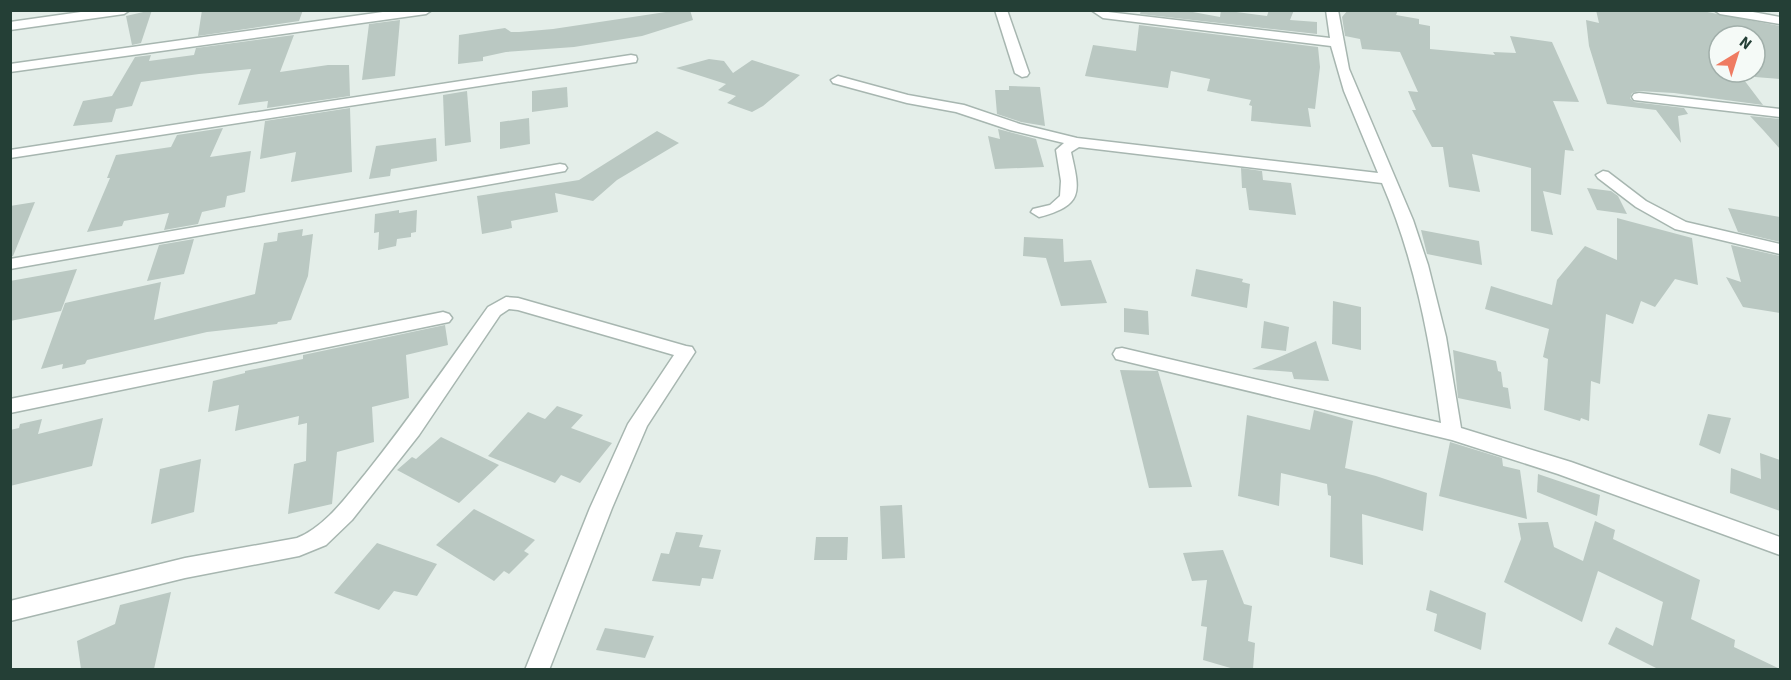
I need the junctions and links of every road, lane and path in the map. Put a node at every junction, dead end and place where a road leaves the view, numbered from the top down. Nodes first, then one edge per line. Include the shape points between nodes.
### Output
1 (124, 10) edge
2 (426, 10) edge
3 (1001, 10) edge
4 (1097, 10) edge
5 (1332, 10) edge
6 (1720, 10) edge
7 (1780, 21) edge
8 (10, 26) edge
9 (1337, 43) junction
10 (631, 59) dead end
11 (10, 68) edge
12 (1022, 73) dead end
13 (838, 80) dead end
14 (1639, 97) dead end
15 (1780, 113) edge
16 (1077, 142) junction
17 (10, 154) edge
18 (560, 168) dead end
19 (1603, 175) dead end
20 (1389, 179) junction
21 (1039, 212) dead end
22 (1780, 249) edge
23 (10, 264) edge
24 (444, 318) dead end
25 (1122, 354) dead end
26 (10, 406) edge
27 (1452, 433) junction
28 (1780, 546) edge
29 (10, 611) edge
30 (537, 669) edge

1 - 8 street
2 - 11 street
3 - 12 street
4 - 9 street via 1103,14
5 - 9 street
6 - 7 street
9 - 20 street via 1363,126
10 - 17 street
13 - 16 street via 959,108 1015,128
14 - 15 street
16 - 20 street
16 - 21 street via 1063,150 1070,185 1066,200
18 - 23 street
19 - 22 street via 1641,204 1681,226
20 - 27 street via 1427,291
24 - 26 street
25 - 27 street
27 - 28 street via 1564,468
29 - 30 street via 185,568 299,547 318,539 344,514 412,430 494,311 506,303 519,304 686,352 638,424

